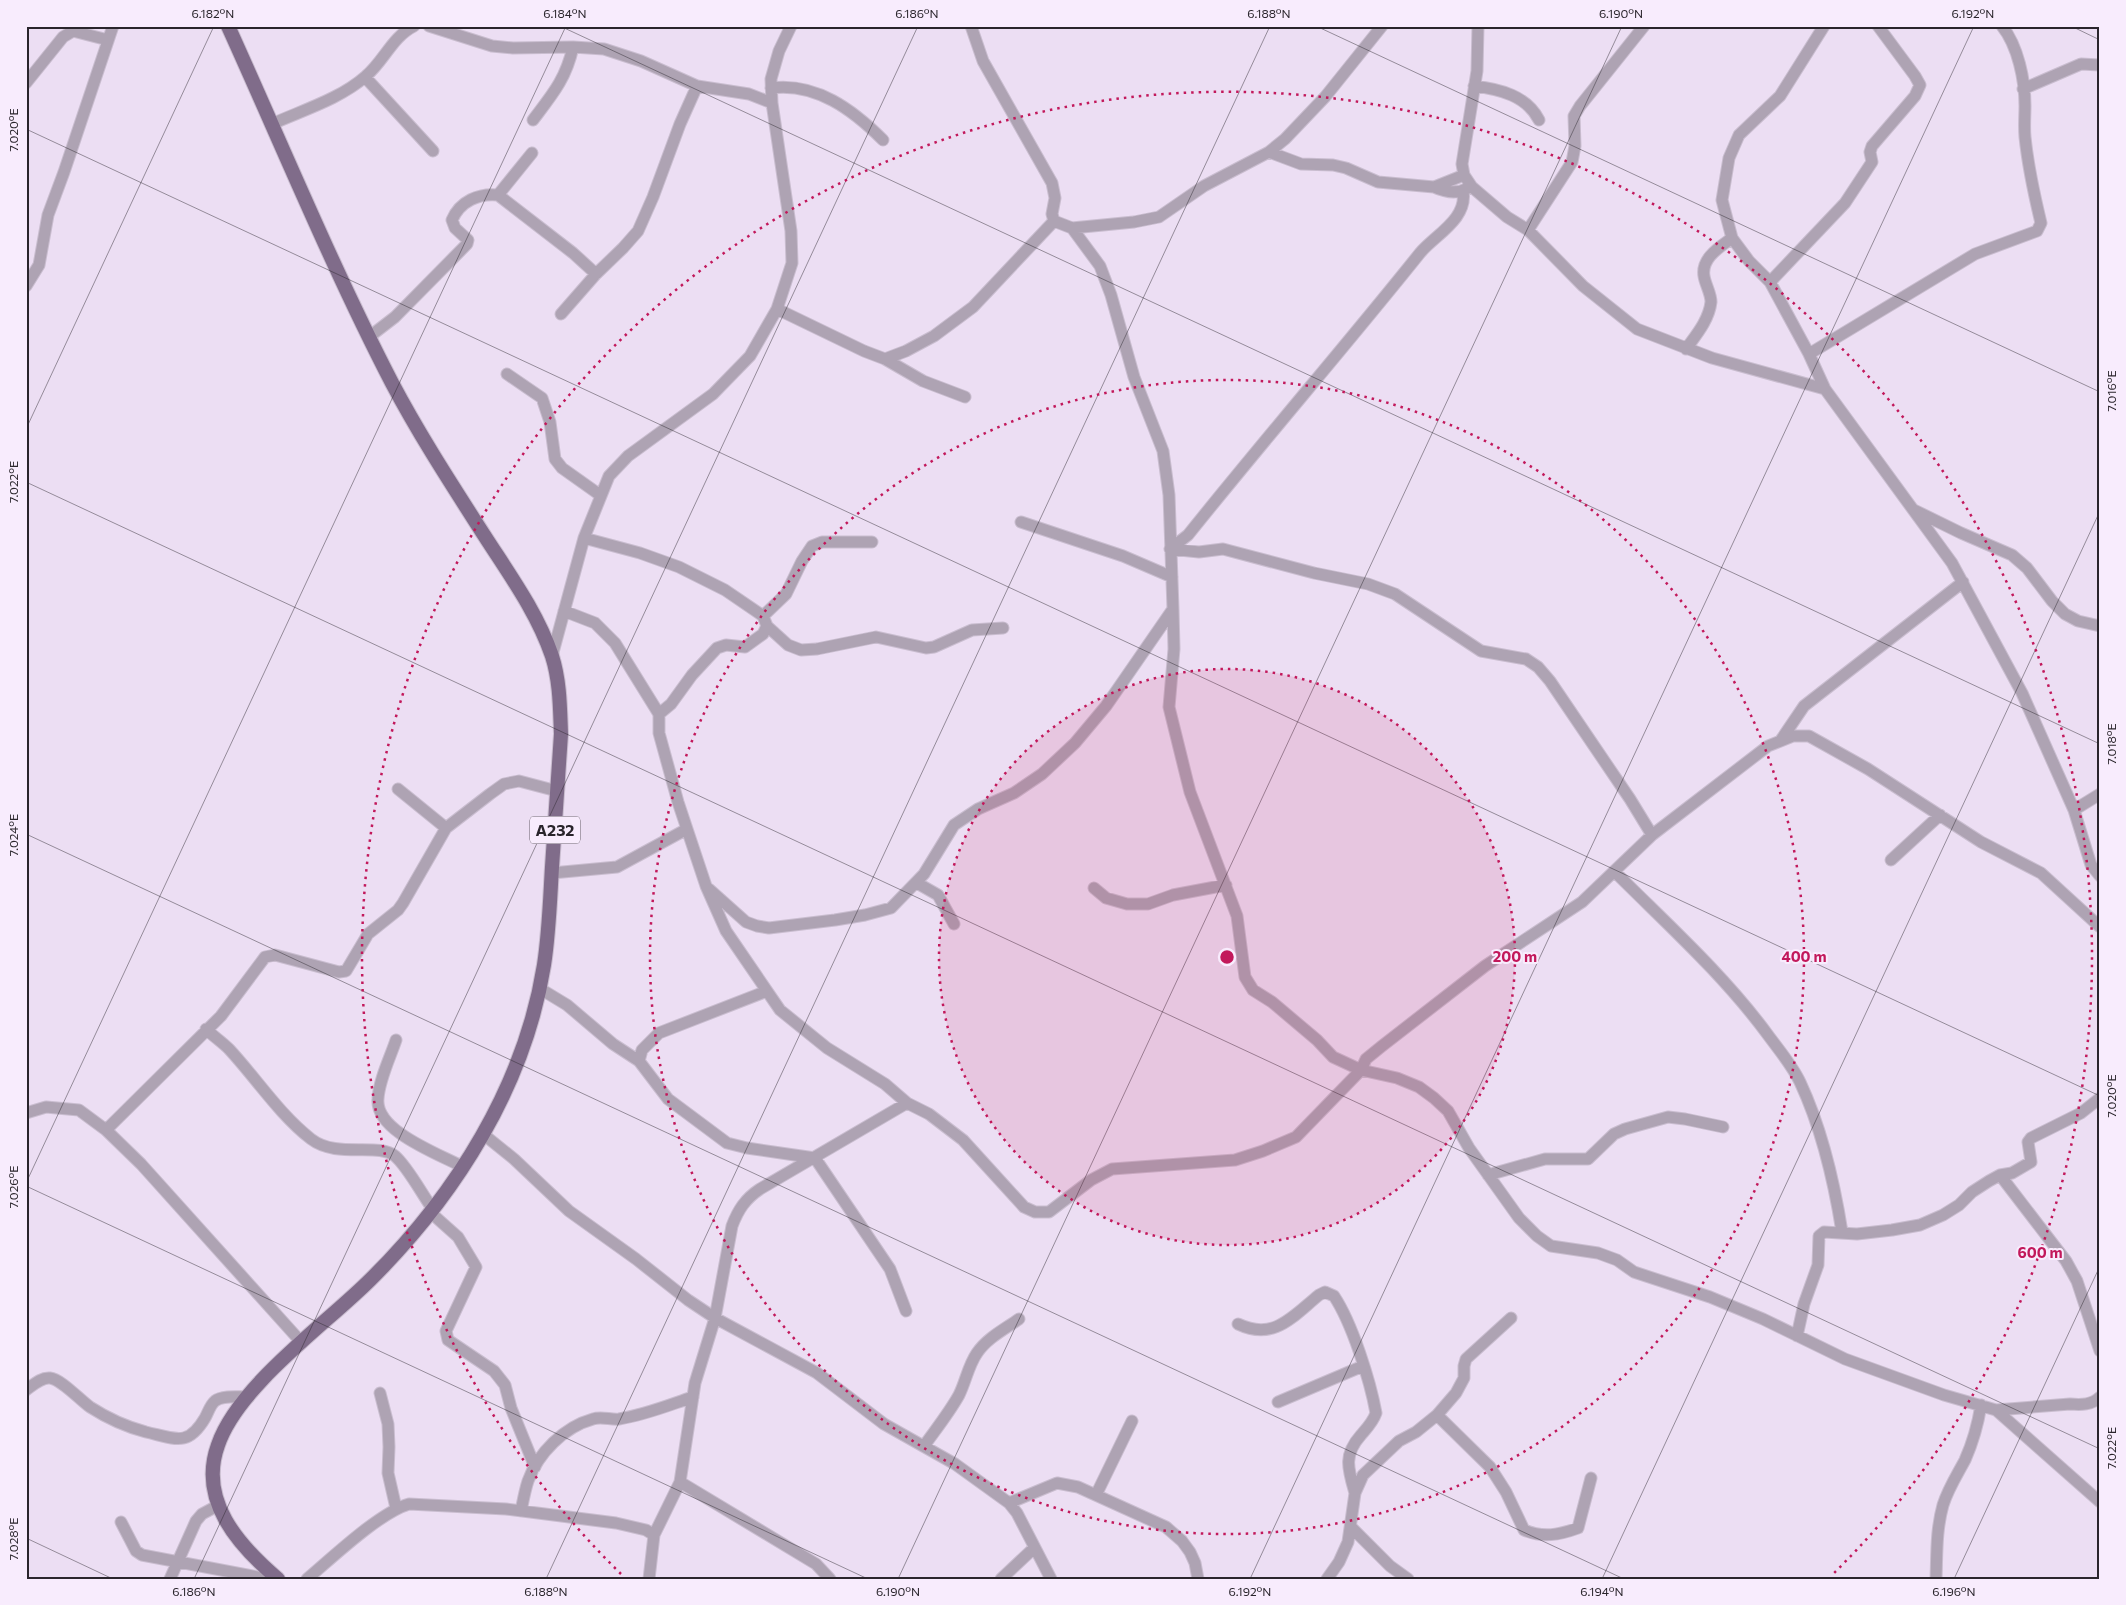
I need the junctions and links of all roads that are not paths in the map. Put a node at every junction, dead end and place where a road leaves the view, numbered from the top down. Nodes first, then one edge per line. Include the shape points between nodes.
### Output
1 (113, 26) edge
2 (228, 26) edge
3 (414, 26) edge
4 (429, 26) edge
5 (791, 26) edge
6 (971, 26) edge
7 (1382, 26) edge
8 (1478, 26) edge
9 (1644, 26) edge
10 (1824, 26) edge
11 (1878, 26) edge
12 (2002, 26) edge
13 (108, 40) junction
14 (572, 47) junction
15 (2100, 65) edge
16 (365, 77) junction
17 (26, 83) edge
18 (697, 86) junction
19 (1474, 86) junction
20 (771, 88) junction
21 (2023, 89) junction
22 (772, 103) junction
23 (534, 120) dead end
24 (1539, 120) dead end
25 (272, 124) junction
26 (883, 140) dead end
27 (432, 151) dead end
28 (1268, 152) junction
29 (532, 153) dead end
30 (1464, 175) junction
31 (1434, 187) junction
32 (1468, 189) junction
33 (498, 195) junction
34 (1054, 221) junction
35 (1072, 228) junction
36 (1528, 230) junction
37 (1732, 238) junction
38 (596, 274) junction
39 (1770, 282) junction
40 (26, 286) edge
41 (777, 309) junction
42 (562, 314) dead end
43 (369, 337) junction
44 (1686, 349) junction
45 (1809, 354) junction
46 (885, 358) junction
47 (507, 374) dead end
48 (1825, 390) junction
49 (965, 397) dead end
50 (600, 495) junction
51 (1913, 509) junction
52 (1021, 522) dead end
53 (584, 538) junction
54 (872, 542) dead end
55 (1170, 548) junction
56 (1172, 577) junction
57 (1963, 582) junction
58 (1173, 608) junction
59 (564, 611) junction
60 (765, 621) junction
61 (2100, 626) edge
62 (1003, 628) dead end
63 (552, 656) junction
64 (659, 714) junction
65 (1781, 740) junction
66 (398, 789) dead end
67 (557, 791) junction
68 (2100, 794) edge
69 (2074, 810) junction
70 (1940, 815) junction
71 (446, 828) junction
72 (687, 829) junction
73 (1652, 835) junction
74 (1891, 860) dead end
75 (1615, 872) junction
76 (552, 873) junction
77 (2100, 876) edge
78 (917, 883) junction
79 (1226, 885) junction
80 (706, 886) junction
81 (1094, 888) dead end
82 (954, 924) dead end
83 (2100, 927) edge
84 (539, 988) junction
85 (767, 991) junction
86 (206, 1029) junction
87 (396, 1040) dead end
88 (639, 1062) junction
89 (1361, 1070) junction
90 (2100, 1098) edge
91 (907, 1103) junction
92 (26, 1113) edge
93 (1723, 1127) dead end
94 (106, 1130) junction
95 (483, 1134) junction
96 (816, 1158) junction
97 (463, 1166) junction
98 (1488, 1175) junction
99 (2000, 1175) junction
100 (431, 1210) junction
101 (1842, 1232) junction
102 (906, 1311) dead end
103 (714, 1318) junction
104 (1511, 1318) dead end
105 (1019, 1319) dead end
106 (1238, 1324) dead end
107 (1797, 1336) junction
108 (302, 1343) junction
109 (2100, 1350) edge
110 (1364, 1366) junction
111 (26, 1390) edge
112 (380, 1393) dead end
113 (249, 1397) junction
114 (694, 1397) junction
115 (2100, 1397) edge
116 (1278, 1402) dead end
117 (1982, 1404) junction
118 (1996, 1410) junction
119 (1437, 1415) junction
120 (1132, 1421) dead end
121 (924, 1446) junction
122 (535, 1467) junction
123 (1591, 1478) dead end
124 (680, 1482) junction
125 (1356, 1493) junction
126 (1096, 1495) junction
127 (2100, 1502) edge
128 (1009, 1503) junction
129 (217, 1506) junction
130 (396, 1508) junction
131 (520, 1511) junction
132 (121, 1522) dead end
133 (1351, 1527) junction
134 (654, 1535) junction
135 (1034, 1548) junction
136 (178, 1561) junction
137 (268, 1576) edge
138 (170, 1579) edge
139 (308, 1579) edge
140 (650, 1579) edge
141 (830, 1579) edge
142 (1001, 1579) edge
143 (1051, 1579) edge
144 (1198, 1579) edge
145 (1327, 1579) edge
146 (1408, 1579) edge
147 (1936, 1579) edge

1 - 13 street
2 - 25 main road, A232
3 - 16 street via 405,31
4 - 14 street via 492,46
5 - 20 street via 777,60
6 - 34 street via 983,61 1052,183
7 - 28 street via 1324,97
8 - 19 street
9 - 36 street via 1574,116 1572,162
10 - 37 street via 1780,96 1739,134 1729,158 1722,200
11 - 39 street via 1920,85 1915,96 1872,146 1872,162 1845,203
12 - 21 street via 2010,36
13 - 17 street via 73,31 63,37
13 - 40 street via 48,215 39,265
14 - 18 street via 619,54
14 - 23 street via 560,84
15 - 21 street via 2081,64
16 - 25 street via 341,93
16 - 27 street
18 - 22 street via 749,94
18 - 38 street via 638,231
19 - 24 street via 1492,88 1524,100
19 - 30 street via 1463,151
20 - 22 street
20 - 26 street via 794,88 819,94 851,111
21 - 45 street via 2028,166 2041,223 2037,231 1975,254
22 - 41 street via 791,231 792,263
25 - 43 main road, A232
28 - 31 street via 1301,164 1346,168 1378,182
28 - 35 street via 1204,186 1159,216 1134,222
29 - 33 street
30 - 31 street
30 - 32 street
31 - 32 street via 1442,191
32 - 36 street
32 - 55 street via 1457,216 1425,247 1368,314 1188,534
33 - 38 street
33 - 43 street via 475,196 461,207 452,220 455,228 468,240 467,244 394,317
34 - 35 street
34 - 46 street via 973,307 934,336
35 - 55 street via 1103,273 1134,377 1163,451 1169,495
36 - 44 street via 1613,312 1637,329
37 - 39 street
37 - 44 street via 1706,261 1703,275 1711,301 1705,322
38 - 42 street
39 - 45 street
41 - 46 street
41 - 50 street via 750,356 713,394 628,456 609,476
43 - 63 main road, A232 via 416,428 526,599
44 - 48 street
45 - 48 street
46 - 49 street via 923,381
47 - 50 street via 542,398 550,422 552,450 558,463
48 - 51 street
50 - 53 street
51 - 57 street
51 - 61 street via 2012,555 2065,614
52 - 56 street via 1123,556
53 - 59 street
53 - 60 street via 679,567 725,590
54 - 60 street via 822,542 812,546 786,594
55 - 56 street
55 - 73 street via 1199,552 1224,550 1368,584 1395,594 1482,651 1526,659 1550,681
56 - 58 street
57 - 65 street via 1804,706
57 - 69 street via 2022,693
58 - 78 street via 1106,706 1075,743 1042,774 954,826
58 - 79 street via 1174,649 1169,707 1190,792
59 - 63 street
59 - 64 street via 595,623 615,643
60 - 62 street via 788,645 800,650 817,650 876,637 926,648 972,630
60 - 64 street via 764,634 745,648 726,645 717,648
63 - 67 main road, A232 via 560,705
64 - 72 street via 659,733
65 - 70 street via 1809,736
65 - 73 street via 1768,746
66 - 71 street
67 - 71 street via 519,781 504,784
67 - 76 main road, A232
68 - 69 street
69 - 77 street via 2091,865
70 - 74 street
70 - 83 street via 1981,842 2041,873
71 - 86 street via 398,910 368,934 346,971 275,955 265,957 236,998
72 - 76 street via 617,867
72 - 80 street
73 - 75 street
75 - 89 street via 1582,902 1485,966 1382,1046 1366,1059
75 - 101 street via 1744,1002 1787,1060 1800,1082 1826,1155
76 - 84 main road, A232
78 - 80 street via 891,908 835,920 769,928 746,922
78 - 82 street via 938,895
79 - 81 street via 1173,895 1148,904 1126,904 1106,898
79 - 89 street via 1237,916 1246,977 1253,990 1272,1002 1333,1057
80 - 85 street via 726,931
84 - 88 street via 567,1005
84 - 95 main road, A232 via 526,1037
85 - 88 street via 659,1033 642,1050
85 - 91 street via 780,1010 826,1048 885,1084
86 - 94 street
86 - 100 street via 312,1140 331,1148 384,1151 394,1155
87 - 97 street via 379,1094 380,1112 389,1126 407,1138
88 - 96 street via 668,1099 727,1143
89 - 91 street via 1296,1137 1235,1160 1112,1169 1091,1180 1049,1212 1035,1212 1024,1207 963,1140 929,1114
89 - 98 street via 1419,1086 1434,1098 1448,1111
90 - 99 street via 2081,1113 2031,1138 2028,1142 2031,1162 2012,1173
91 - 96 street
92 - 94 street via 46,1107 78,1110
93 - 98 street via 1668,1117 1614,1134 1588,1159 1545,1159
94 - 108 street via 141,1164
95 - 97 main road, A232
95 - 103 street via 569,1211
96 - 102 street via 890,1269
96 - 103 street via 748,1197 737,1213
97 - 100 main road, A232
98 - 107 street via 1519,1218 1551,1246 1598,1253 1617,1260 1634,1272 1710,1297
99 - 101 street via 1972,1192 1959,1205 1920,1225 1857,1234
99 - 109 street via 2066,1261 2077,1281
100 - 108 main road, A232 via 371,1279
100 - 122 street via 458,1237 476,1267 446,1336 494,1371 505,1385
101 - 107 street via 1824,1232 1819,1236 1818,1265
103 - 114 street
103 - 121 street via 817,1373 884,1424
104 - 119 street via 1466,1359 1464,1378
105 - 121 street via 978,1351 950,1411
106 - 110 street via 1249,1330 1278,1328 1319,1295 1329,1293 1337,1301
107 - 117 street via 1844,1359 1900,1380
108 - 113 main road, A232 via 266,1376
110 - 116 street
110 - 125 street via 1376,1413 1351,1447 1348,1466
111 - 113 street via 42,1379 50,1378 116,1422 182,1439 191,1437 198,1429 214,1402
112 - 130 street via 388,1424 388,1473
113 - 129 main road, A232 via 229,1421 218,1444 212,1466
114 - 122 street via 649,1412 618,1419 594,1418 572,1427 551,1445
114 - 124 street
115 - 118 street via 2095,1402 2081,1405
117 - 118 street
117 - 147 street via 1971,1446 1943,1505 1936,1543
118 - 127 street
119 - 123 street via 1490,1467 1524,1530 1530,1533 1550,1536 1578,1528
119 - 125 street via 1376,1461 1363,1475
120 - 126 street
121 - 128 street
122 - 131 street
124 - 134 street
124 - 141 street via 799,1552
125 - 133 street
126 - 128 street via 1078,1486 1058,1483
126 - 144 street via 1166,1527 1190,1552
128 - 135 street
129 - 136 street via 196,1521
129 - 137 main road, A232 via 242,1545
130 - 131 street via 410,1504 466,1505
130 - 139 street
131 - 134 street via 616,1523
132 - 136 street via 136,1552
133 - 145 street via 1348,1542
133 - 146 street
134 - 140 street
135 - 142 street
135 - 143 street
136 - 137 street
136 - 138 street

